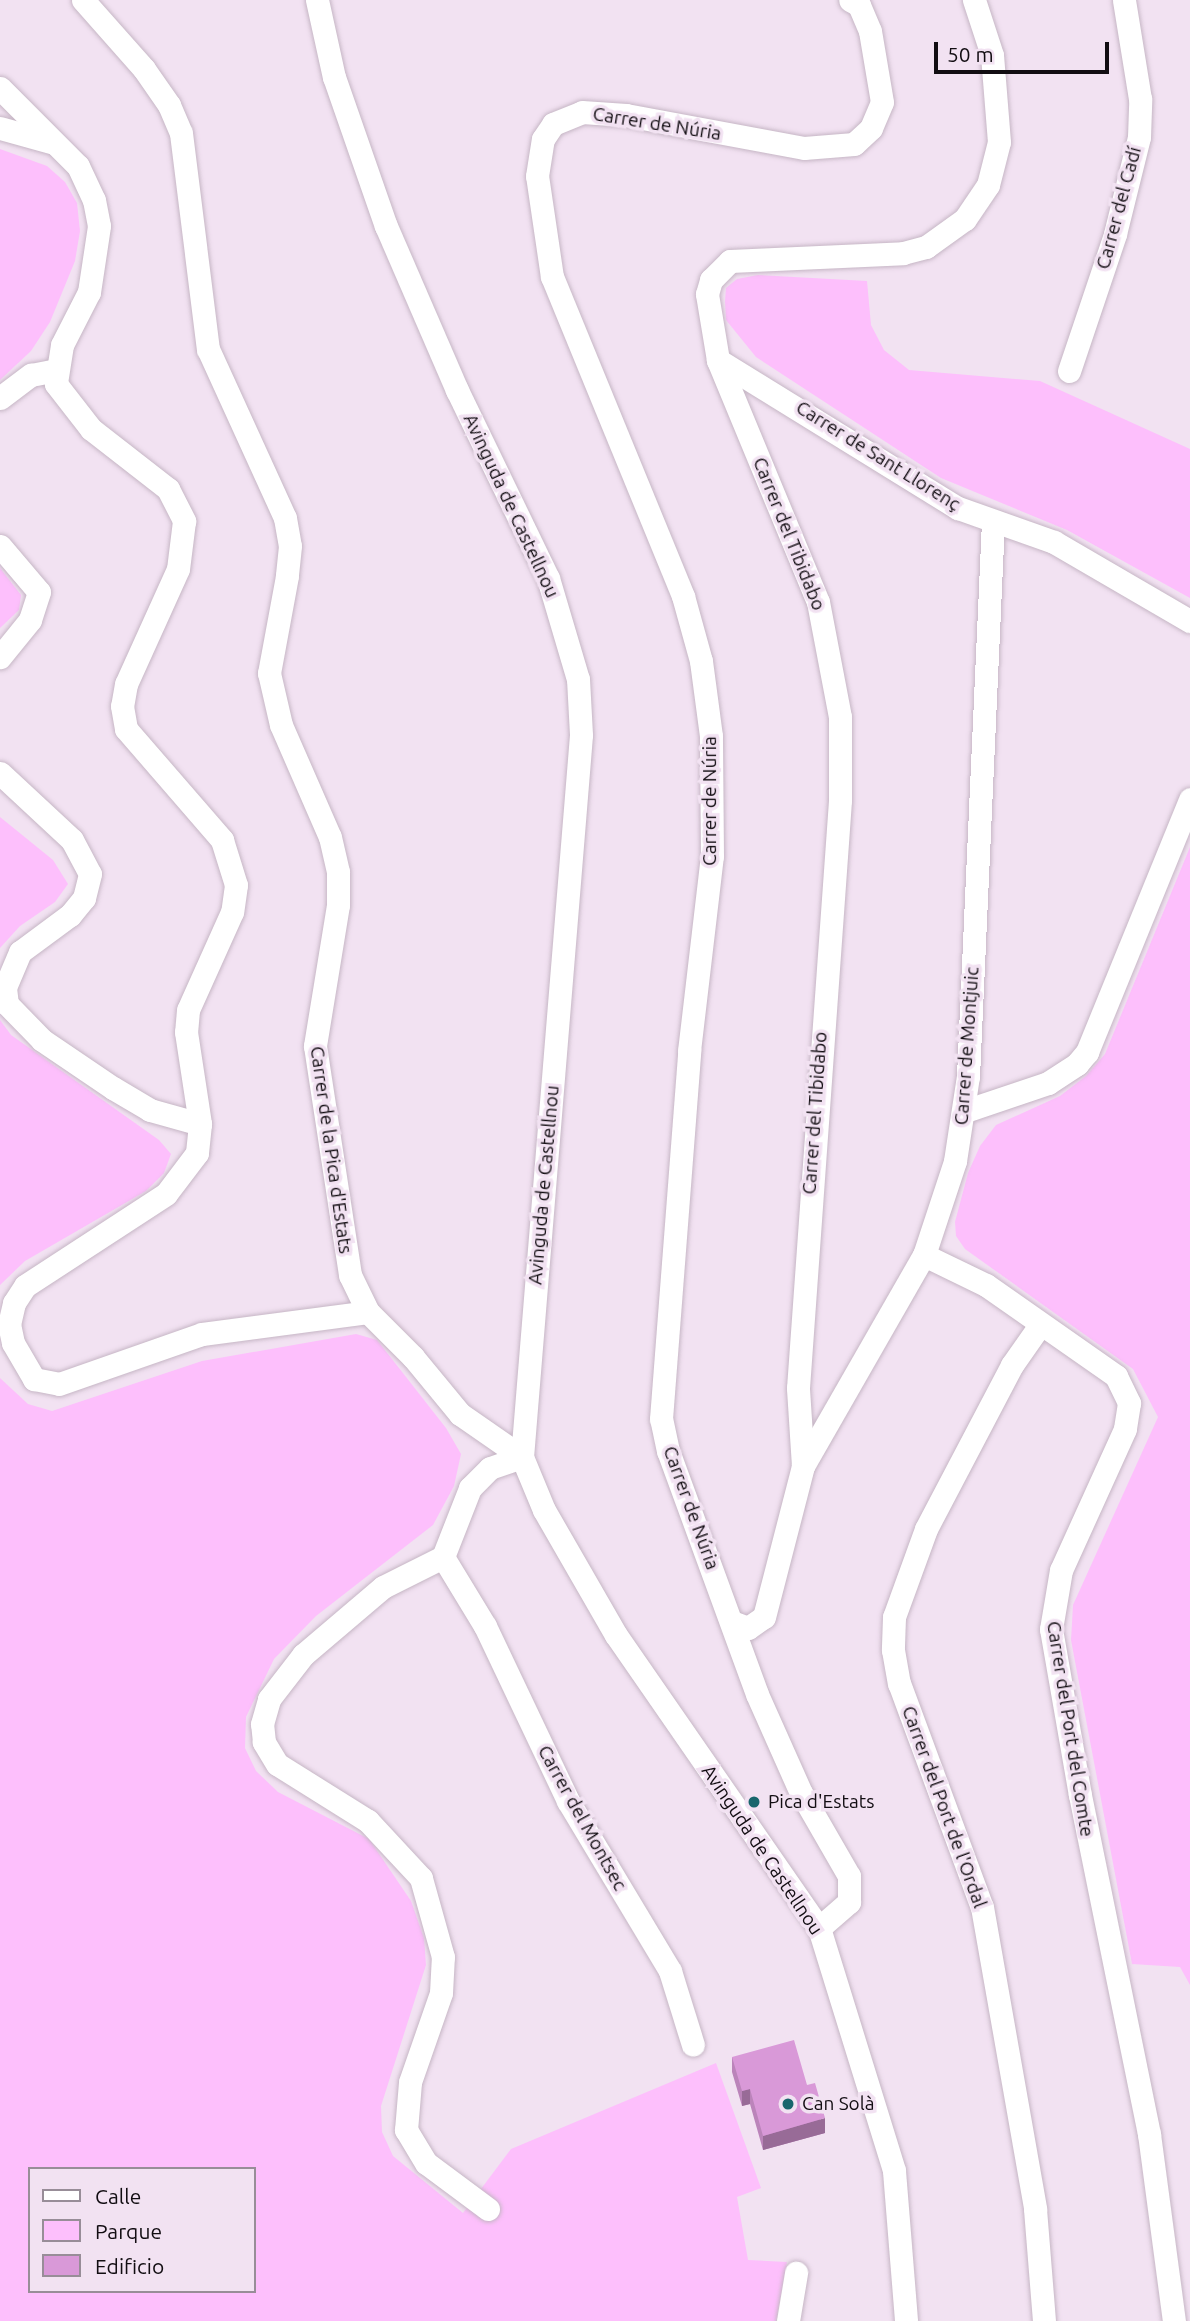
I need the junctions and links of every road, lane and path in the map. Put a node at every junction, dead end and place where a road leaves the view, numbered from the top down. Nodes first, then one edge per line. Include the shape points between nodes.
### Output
1 (83, 0) edge
2 (317, 0) edge
3 (974, 0) edge
4 (1124, 0) edge
5 (856, 2) edge
6 (0, 88) edge
7 (0, 128) edge
8 (57, 144) junction
9 (719, 360) junction
10 (57, 370) junction
11 (1069, 371) dead end
12 (0, 398) edge
13 (993, 522) junction
14 (0, 546) edge
15 (1190, 621) edge
16 (0, 657) edge
17 (0, 773) edge
18 (1190, 799) edge
19 (965, 1111) junction
20 (200, 1124) junction
21 (924, 1255) junction
22 (368, 1312) junction
23 (1040, 1325) junction
24 (522, 1457) junction
25 (803, 1466) junction
26 (443, 1557) junction
27 (732, 1622) junction
28 (819, 1927) junction
29 (693, 2045) dead end
30 (488, 2209) dead end
31 (796, 2273) dead end
32 (788, 2321) edge
33 (906, 2321) edge
34 (1044, 2321) edge
35 (1174, 2321) edge

1 - 22 street, Carrer de la Pica d'Estats via 144,69 169,105 181,133 208,349 285,518 288,566 269,673 281,725 330,837 338,872 338,905 315,1046 340,1227 350,1275
2 - 24 street, Avinguda de Castellnou via 334,78 386,226 457,390 548,578 578,679 581,735
3 - 9 street, Carrer del Tibidabo via 992,55 999,117 995,165 975,206 949,233 903,253 730,261 711,280 707,294 709,327
4 - 11 street, Carrer del Cadí via 1140,99 1139,137 1115,234
5 - 27 street, Carrer de Núria via 870,31 882,102 871,128 853,144 804,148 626,115 582,112 553,124 537,157 539,202 552,277 683,596 705,687 711,736 712,856 683,1120 661,1419 668,1451
6 - 8 street
7 - 8 street
8 - 10 street via 78,166 94,200 99,226 89,292 62,345
9 - 13 street, Carrer de Sant Llorenç via 958,508
9 - 25 street, Carrer del Tibidabo via 818,602 839,717 840,800 798,1388
10 - 12 street via 31,375
10 - 20 street via 56,384 67,404 168,489 184,521 178,569 143,642 122,706 126,729 135,744 190,798 222,840 236,885 232,912 188,1010 186,1032
13 - 15 street, Carrer de Sant Llorenç via 1028,529 1054,542
13 - 19 street, Carrer de Montjuic
14 - 16 street via 40,592 30,620
17 - 20 street via 72,840 90,874 84,898 70,915 20,952 5,988 7,1004 42,1040 113,1088 150,1111
18 - 19 street via 1087,1052 1048,1083
19 - 21 street, Carrer de Montjuic via 942,1209
20 - 22 street via 197,1153 166,1194 45,1270 14,1303 9,1324 13,1343 34,1379 45,1385 79,1380 126,1358 202,1334
21 - 23 street, Carrer del Port del Comte via 986,1285
21 - 25 street, Carrer de Montjuic
22 - 24 street, Carrer de la Pica d'Estats via 460,1414
23 - 34 street, Carrer del Port de l'Ordal via 1012,1366 926,1529 894,1617 892,1650 899,1683 982,1906 1035,2209
23 - 35 street, Carrer del Port del Comte via 1116,1376 1129,1403 1125,1429 1061,1570 1051,1629 1149,2134
24 - 26 street via 490,1468 470,1488
24 - 28 street, Avinguda de Castellnou via 532,1487 616,1635
25 - 27 street, Carrer de Montjuic via 764,1617 748,1628
26 - 29 street, Carrer del Montsec via 485,1626 568,1801 670,1971
26 - 30 street via 383,1587 326,1634 274,1691 262,1724 264,1742 277,1764 368,1821 421,1878 441,1947 441,1993 410,2082 407,2130 426,2163
27 - 28 street, Carrer de Núria via 801,1793 849,1876 849,1902
28 - 33 street, Avinguda de Castellnou via 894,2171
31 - 32 street

